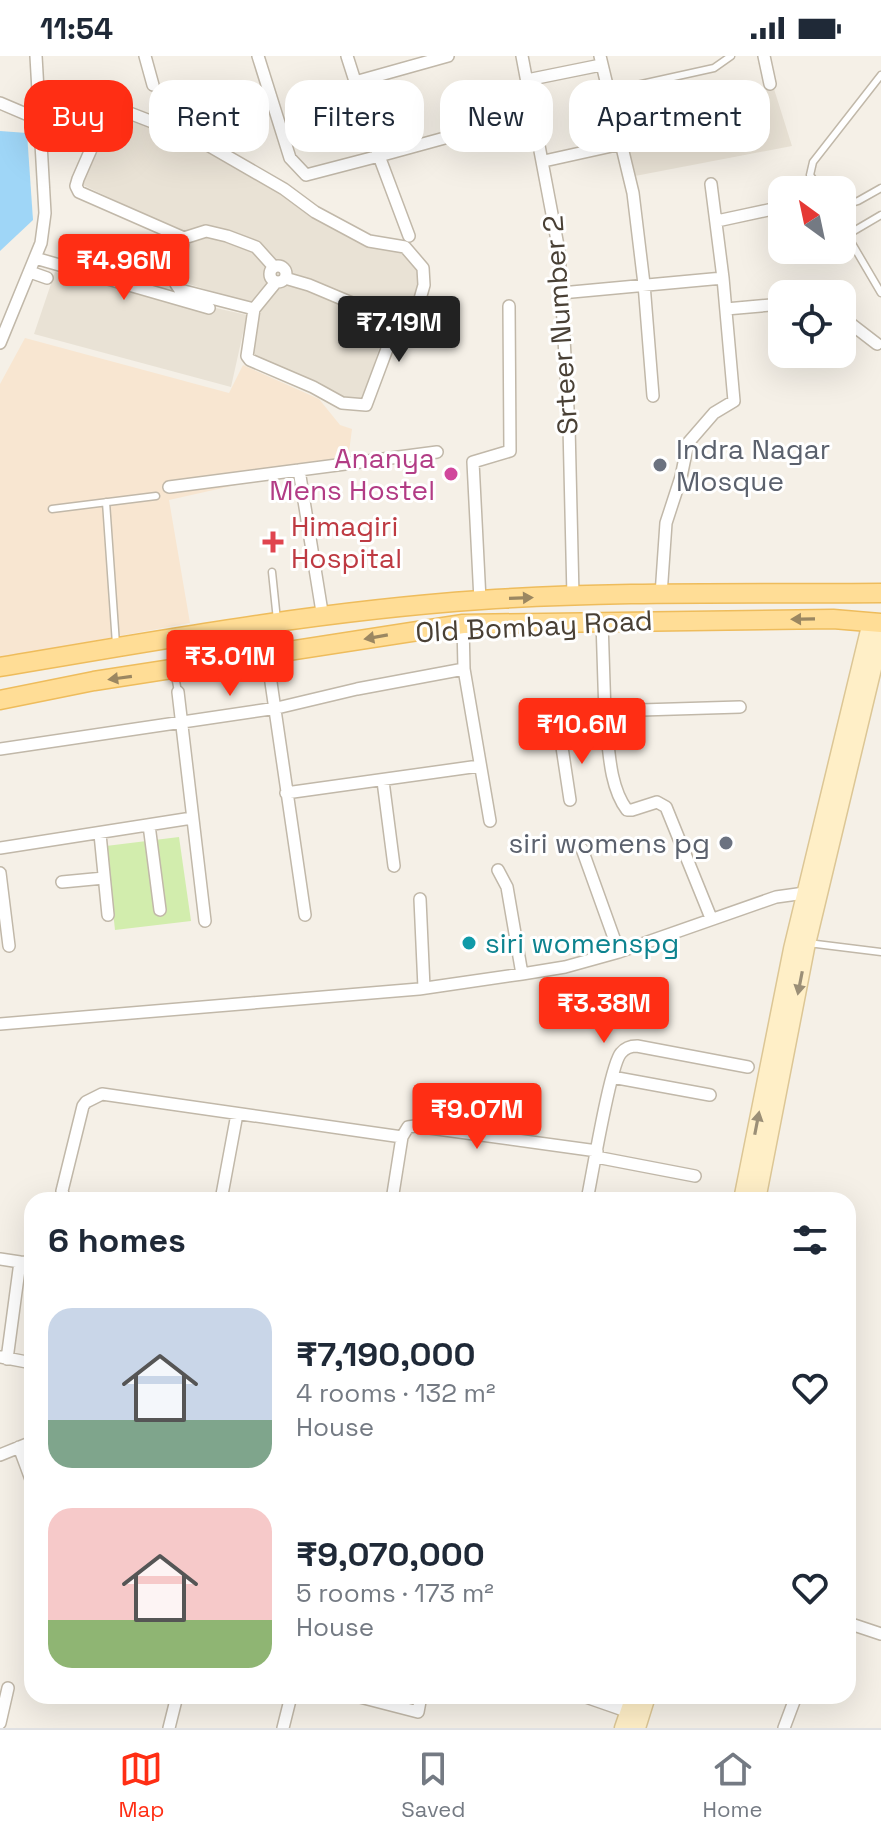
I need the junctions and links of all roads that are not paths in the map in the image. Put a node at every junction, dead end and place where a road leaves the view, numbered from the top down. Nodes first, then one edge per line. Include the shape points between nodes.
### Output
1 (36, 56) edge
2 (145, 56) edge
3 (258, 56) edge
4 (347, 56) edge
5 (448, 56) edge
6 (522, 56) edge
7 (731, 56) edge
8 (764, 56) edge
9 (601, 60) edge
10 (881, 75) edge
11 (37, 80) edge
12 (152, 80) edge
13 (354, 80) edge
14 (362, 80) edge
15 (527, 80) joint
16 (606, 80) edge
17 (660, 80) edge
18 (769, 80) edge
19 (0, 103) edge
20 (133, 114) edge
21 (24, 116) edge
22 (440, 139) edge
23 (42, 152) edge
24 (90, 152) edge
25 (378, 152) edge
26 (542, 152) edge
27 (585, 152) edge
28 (623, 152) edge
29 (379, 156) junction
30 (544, 161) junction
31 (811, 176) edge
32 (711, 184) dead end
33 (881, 188) edge
34 (856, 202) edge
35 (768, 210) edge
36 (881, 215) edge
37 (717, 221) junction
38 (409, 236) dead end
39 (184, 238) junction
40 (35, 258) junction
41 (30, 272) junction
42 (47, 278) dead end
43 (723, 278) junction
44 (281, 280) junction
45 (644, 284) junction
46 (561, 293) junction
47 (881, 293) edge
48 (768, 305) edge
49 (509, 306) dead end
50 (209, 308) dead end
51 (254, 309) junction
52 (726, 309) junction
53 (397, 322) junction
54 (856, 328) edge
55 (0, 343) edge
56 (877, 344) dead end
57 (653, 396) dead end
58 (437, 452) dead end
59 (299, 470) junction
60 (169, 487) dead end
61 (156, 496) dead end
62 (106, 502) junction
63 (52, 509) dead end
64 (272, 572) dead end
65 (881, 593) edge
66 (661, 595) junction
67 (573, 596) junction
68 (480, 600) junction
69 (323, 618) junction
70 (602, 621) junction
71 (278, 624) junction
72 (463, 624) junction
73 (876, 632) edge
74 (116, 648) junction
75 (267, 655) junction
76 (0, 667) edge
77 (464, 669) junction
78 (174, 670) junction
79 (178, 692) joint
80 (0, 700) edge
81 (740, 707) dead end
82 (277, 708) junction
83 (605, 718) junction
84 (180, 723) junction
85 (0, 749) edge
86 (479, 766) junction
87 (383, 781) junction
88 (286, 793) junction
89 (570, 800) dead end
90 (192, 818) junction
91 (490, 821) dead end
92 (149, 825) junction
93 (100, 834) junction
94 (0, 848) edge
95 (582, 849) dead end
96 (394, 866) dead end
97 (498, 870) dead end
98 (0, 873) edge
99 (104, 878) junction
100 (62, 882) dead end
101 (813, 892) junction
102 (420, 899) dead end
103 (160, 910) dead end
104 (108, 915) dead end
105 (305, 915) dead end
106 (711, 918) junction
107 (205, 921) dead end
108 (808, 943) junction
109 (9, 946) dead end
110 (619, 952) junction
111 (881, 952) edge
112 (522, 974) junction
113 (424, 988) junction
114 (0, 1024) edge
115 (748, 1067) dead end
116 (612, 1077) junction
117 (710, 1095) dead end
118 (237, 1114) junction
119 (402, 1137) junction
120 (597, 1154) junction
121 (695, 1176) dead end
122 (62, 1192) edge
123 (222, 1192) edge
124 (393, 1192) edge
125 (589, 1192) edge
126 (743, 1192) edge
127 (759, 1192) edge
128 (0, 1259) edge
129 (24, 1262) edge
130 (24, 1271) edge
131 (4, 1358) edge
132 (24, 1362) edge
133 (24, 1445) edge
134 (19, 1447) junction
135 (0, 1455) edge
136 (24, 1460) edge
137 (856, 1626) edge
138 (881, 1634) edge
139 (8, 1688) dead end
140 (175, 1704) edge
141 (289, 1704) edge
142 (387, 1704) edge
143 (420, 1704) edge
144 (632, 1704) edge
145 (644, 1704) edge
146 (793, 1704) edge
147 (0, 1723) edge
148 (169, 1728) edge
149 (283, 1728) edge
150 (623, 1728) edge
151 (637, 1728) edge
152 (784, 1728) edge

1 - 11 street
2 - 12 street
3 - 29 street via 290,158 306,175
4 - 13 street
5 - 14 street
6 - 15 street, Srteer Number 2
7 - 17 lane via 714,68
8 - 18 street
9 - 15 street
9 - 16 street
10 - 31 lane via 813,162
19 - 21 street
20 - 53 street via 199,140 369,241 405,247 423,268 424,285 416,313 409,321
22 - 29 street
23 - 40 street via 45,213
24 - 39 street via 76,186 79,192
25 - 29 street
26 - 30 street, Srteer Number 2
27 - 30 street
28 - 45 street
29 - 38 street
30 - 46 street, Srteer Number 2
32 - 37 street
33 - 34 lane
35 - 37 street
36 - 47 lane via 847,235
37 - 43 street
39 - 44 street via 206,231 256,247 274,267 284,269
39 - 51 street via 176,279 180,290
40 - 41 street
40 - 50 street
41 - 42 street
41 - 55 street
43 - 45 street
43 - 52 street
44 - 51 street
44 - 53 street
45 - 46 street
45 - 57 street
46 - 67 street, Srteer Number 2
48 - 52 street
49 - 68 street via 510,451 473,462
51 - 53 street via 250,360 342,403 366,405
52 - 66 street via 734,401 714,413 688,443 666,523
54 - 56 street
58 - 59 street
59 - 60 street
59 - 69 street
61 - 62 lane
62 - 63 lane
62 - 74 lane
64 - 71 lane
65 - 66 main road
66 - 67 main road
68 -> 67 main road
68 - 69 main road
69 - 71 main road
70 - 72 main road, Old Bombay Road
73 -> 70 main road, Old Bombay Road via 833,619
70 - 83 street
71 - 74 main road
72 -> 75 main road, Old Bombay Road
72 - 77 street
73 - 101 street
74 - 76 main road
75 - 78 main road, Old Bombay Road
75 - 82 street
77 - 82 street
77 - 86 street
78 - 79 lane
78 -> 80 main road, Old Bombay Road
79 - 84 street
81 - 83 street via 641,710
82 - 84 street
82 - 88 street
83 - 89 street via 562,728
83 - 106 street via 623,804 627,810 657,802 666,807
84 - 85 street
84 - 90 street
86 - 87 street
86 - 91 street
87 - 88 street
87 - 96 street
88 - 105 street
90 - 92 street
90 - 107 street
92 - 93 street
92 - 103 street
93 - 94 street
93 - 99 street
95 - 110 street
97 - 112 street via 507,887
98 - 109 street
99 - 100 street
99 - 104 street
101 - 106 street via 776,897
101 - 108 street
126 -> 101 street via 771,1042
102 - 113 street
106 - 110 street
108 - 111 lane
108 -> 127 street
110 - 112 street
112 - 113 street
113 - 114 street
115 - 116 street via 631,1046 619,1054
116 - 117 street
116 - 120 street
118 - 119 street
118 - 122 street via 94,1097 83,1106
118 - 123 street
119 - 120 street via 408,1127 425,1125
119 - 124 street
120 - 121 street
120 - 125 street
128 - 129 street
130 - 131 street
131 - 132 street
133 - 134 street
134 - 135 street
134 - 136 street
137 - 138 street
139 - 147 street
140 - 148 street
141 - 149 street
142 - 143 street via 418,1712
144 - 150 street
145 - 151 street
146 - 152 street

